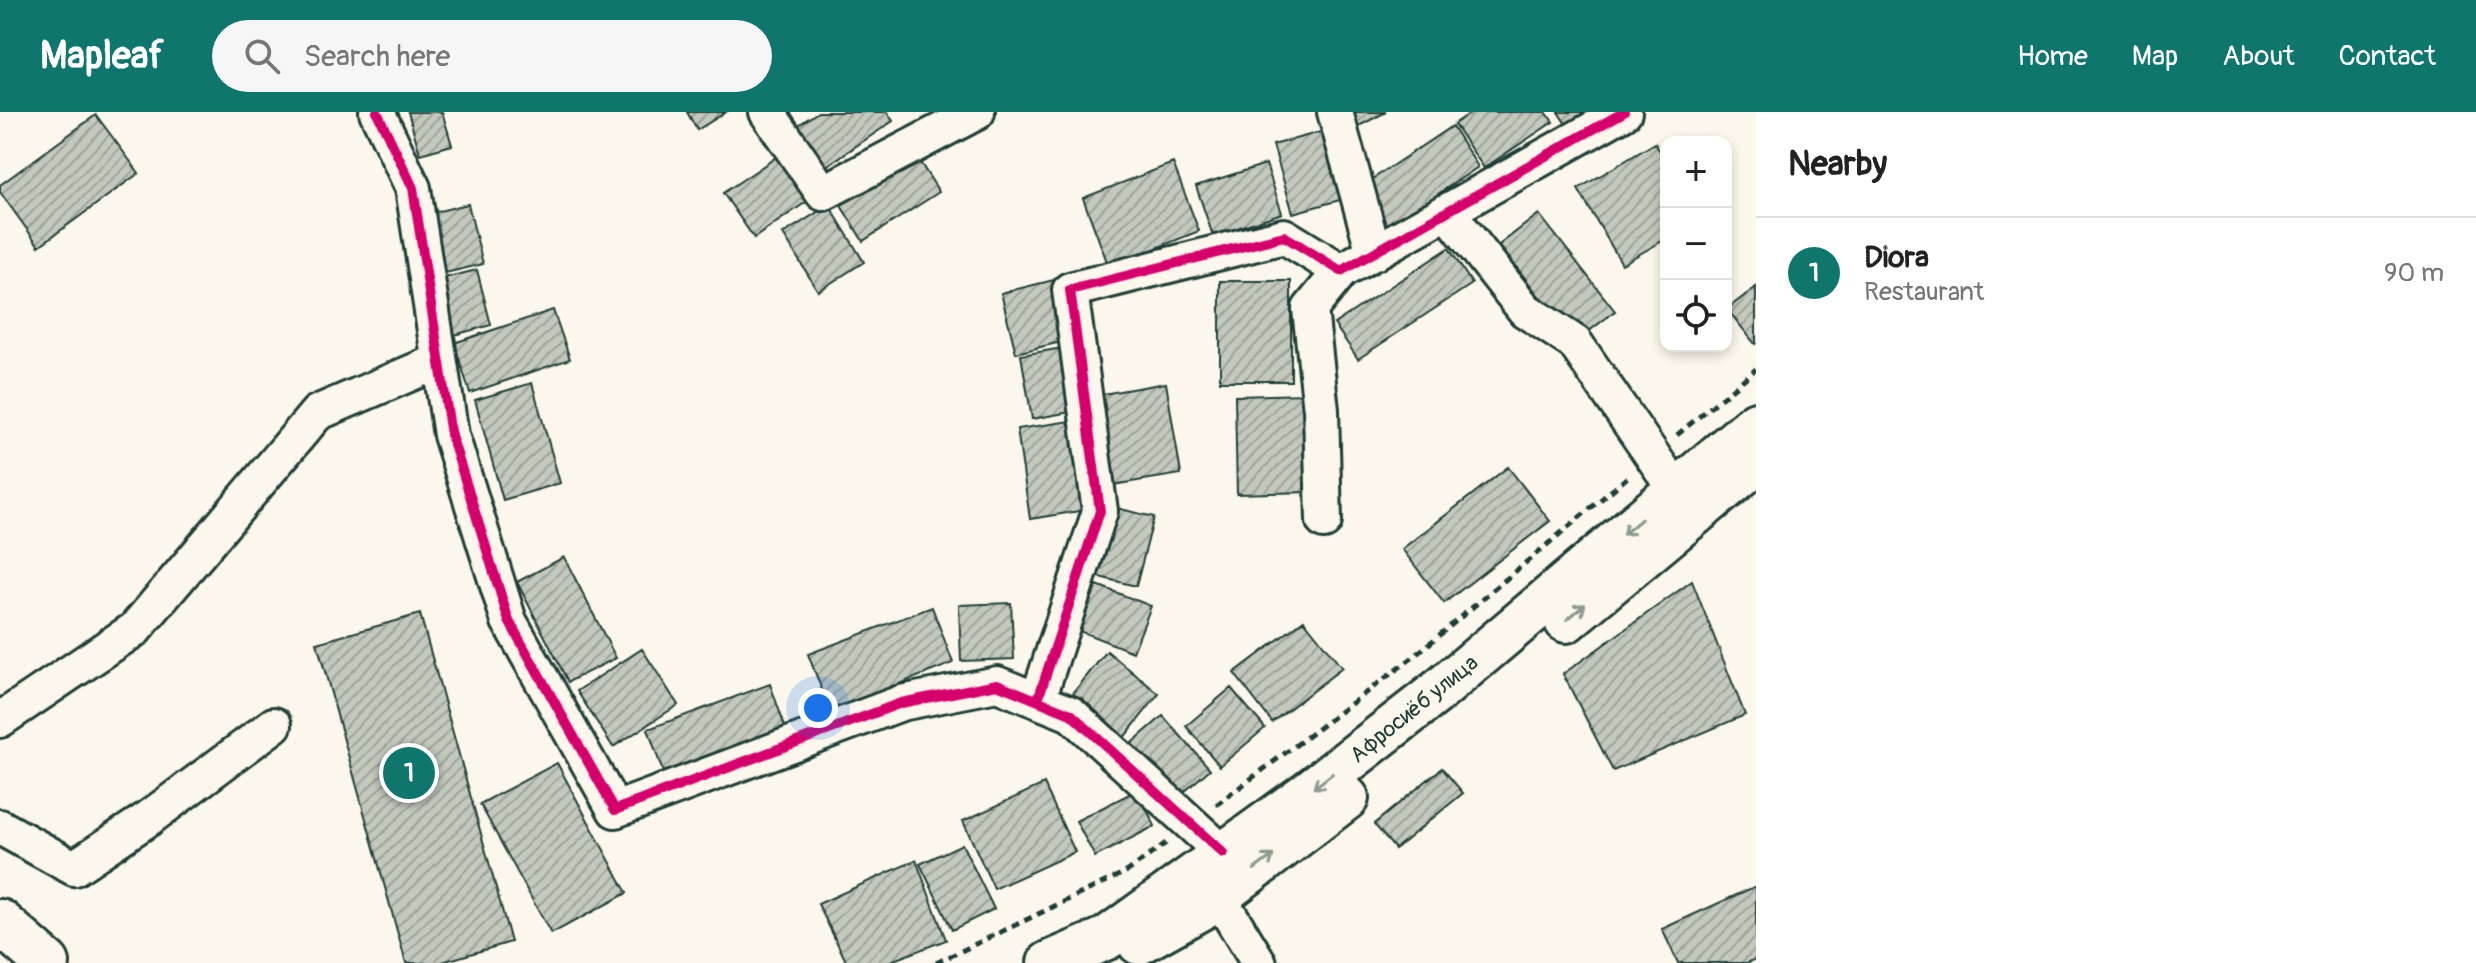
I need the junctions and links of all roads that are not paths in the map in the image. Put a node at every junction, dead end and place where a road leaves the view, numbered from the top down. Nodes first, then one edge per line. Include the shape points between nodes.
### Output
1 (377, 112) edge
2 (767, 112) edge
3 (977, 112) edge
4 (1335, 112) edge
5 (1624, 112) edge
6 (1447, 211) junction
7 (1374, 253) junction
8 (1341, 271) junction
9 (439, 361) junction
10 (1756, 423) edge
11 (1756, 463) edge
12 (1676, 490) junction
13 (1324, 521) dead end
14 (1038, 699) junction
15 (0, 720) edge
16 (274, 725) dead end
17 (0, 827) edge
18 (1223, 853) junction
19 (1218, 896) junction
20 (0, 922) edge
21 (47, 963) edge
22 (1049, 963) edge
23 (1103, 963) edge
24 (1259, 963) edge

1 - 9 street via 413,188
2 - 3 street via 823,193
4 - 7 street
5 - 6 street
6 - 7 street
6 - 12 street via 1525,310 1575,343
7 - 8 street
8 - 13 street via 1310,309 1321,410
8 - 14 street via 1284,236 1070,290 1100,511
9 - 14 street via 451,435 509,621 615,810 901,703 997,684
9 - 15 street via 317,413 135,629
10 - 12 main road, Афросиёб улица
19 -> 11 main road, Афросиёб улица via 1459,709
12 -> 18 main road, Афросиёб улица via 1441,689
14 - 18 street via 1071,714
16 - 17 street via 74,868
18 - 22 main road, Афросиёб улица via 1107,938
19 - 23 main road, Афросиёб улица
19 - 24 street
20 - 21 highway

